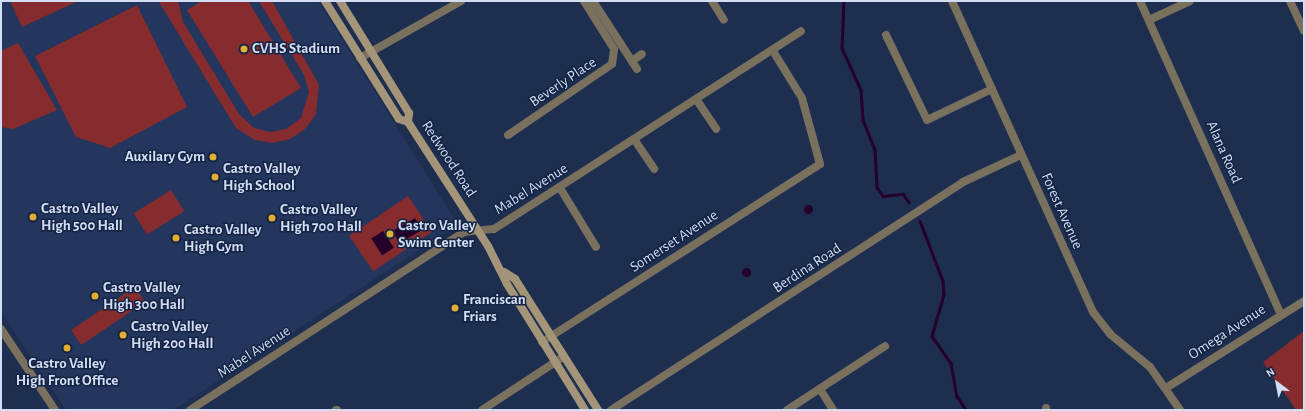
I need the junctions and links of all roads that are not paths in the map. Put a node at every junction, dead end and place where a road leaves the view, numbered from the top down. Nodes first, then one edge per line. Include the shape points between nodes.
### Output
1 (324, 1) edge
2 (340, 1) edge
3 (461, 1) edge
4 (584, 1) edge
5 (593, 1) edge
6 (712, 1) edge
7 (952, 1) edge
8 (1140, 1) edge
9 (1190, 1) edge
10 (1290, 1) edge
11 (724, 20) dead end
12 (1149, 20) junction
13 (802, 31) dead end
14 (1304, 32) edge
15 (886, 35) dead end
16 (773, 50) junction
17 (371, 51) junction
18 (642, 54) dead end
19 (360, 58) junction
20 (632, 61) junction
21 (637, 68) dead end
22 (992, 89) junction
23 (696, 99) junction
24 (408, 122) junction
25 (716, 129) dead end
26 (508, 136) dead end
27 (634, 139) junction
28 (1022, 155) junction
29 (654, 169) dead end
30 (560, 188) junction
31 (478, 230) junction
32 (596, 247) dead end
33 (504, 272) junction
34 (1304, 300) edge
35 (1281, 315) junction
36 (1, 329) edge
37 (551, 337) junction
38 (542, 342) junction
39 (885, 346) dead end
40 (563, 357) junction
41 (554, 362) junction
42 (1166, 388) junction
43 (820, 389) junction
44 (55, 410) edge
45 (190, 410) edge
46 (482, 410) edge
47 (585, 410) edge
48 (598, 410) edge
49 (610, 410) edge
50 (787, 410) edge
51 (833, 410) edge
52 (1180, 410) edge

1 - 19 main road, Redwood Road
2 - 17 main road, Redwood Road
3 - 17 street
4 - 26 street, Beverly Place via 614,49 612,64
5 - 20 street
6 - 11 street
7 - 22 street, Forest Avenue
8 - 12 street, Alana Road
9 - 12 street
10 - 14 street
12 - 35 street, Alana Road
13 - 16 street, Mabel Avenue
15 - 22 street via 927,120
16 - 23 street, Mabel Avenue
16 - 37 street, Somerset Avenue via 802,98 820,164
17 - 19 street
17 - 24 main road, Redwood Road via 409,113
18 - 20 street
19 - 24 main road, Redwood Road via 399,119
20 - 21 street
22 - 28 street, Forest Avenue
23 - 25 street
23 - 27 street, Mabel Avenue
24 - 31 main road, Redwood Road
27 - 29 street
27 - 30 street, Mabel Avenue
28 - 42 street, Forest Avenue via 1093,312 1110,334 1150,367
28 - 49 street, Berdina Road via 963,182
30 - 31 street, Mabel Avenue via 494,229
30 - 32 street
31 - 33 main road, Redwood Road
31 - 45 street, Mabel Avenue via 464,232
33 - 37 main road, Redwood Road via 514,279
33 - 38 main road, Redwood Road via 507,284
34 - 35 street, Omega Avenue
35 - 42 street, Omega Avenue
36 - 44 street
37 - 38 street, Somerset Avenue
37 - 40 main road, Redwood Road
38 - 41 main road, Redwood Road
39 - 43 street
40 - 41 street
40 - 48 main road, Redwood Road
41 - 46 street
41 - 47 main road, Redwood Road
42 - 52 street, Forest Avenue
43 - 50 street
43 - 51 street

